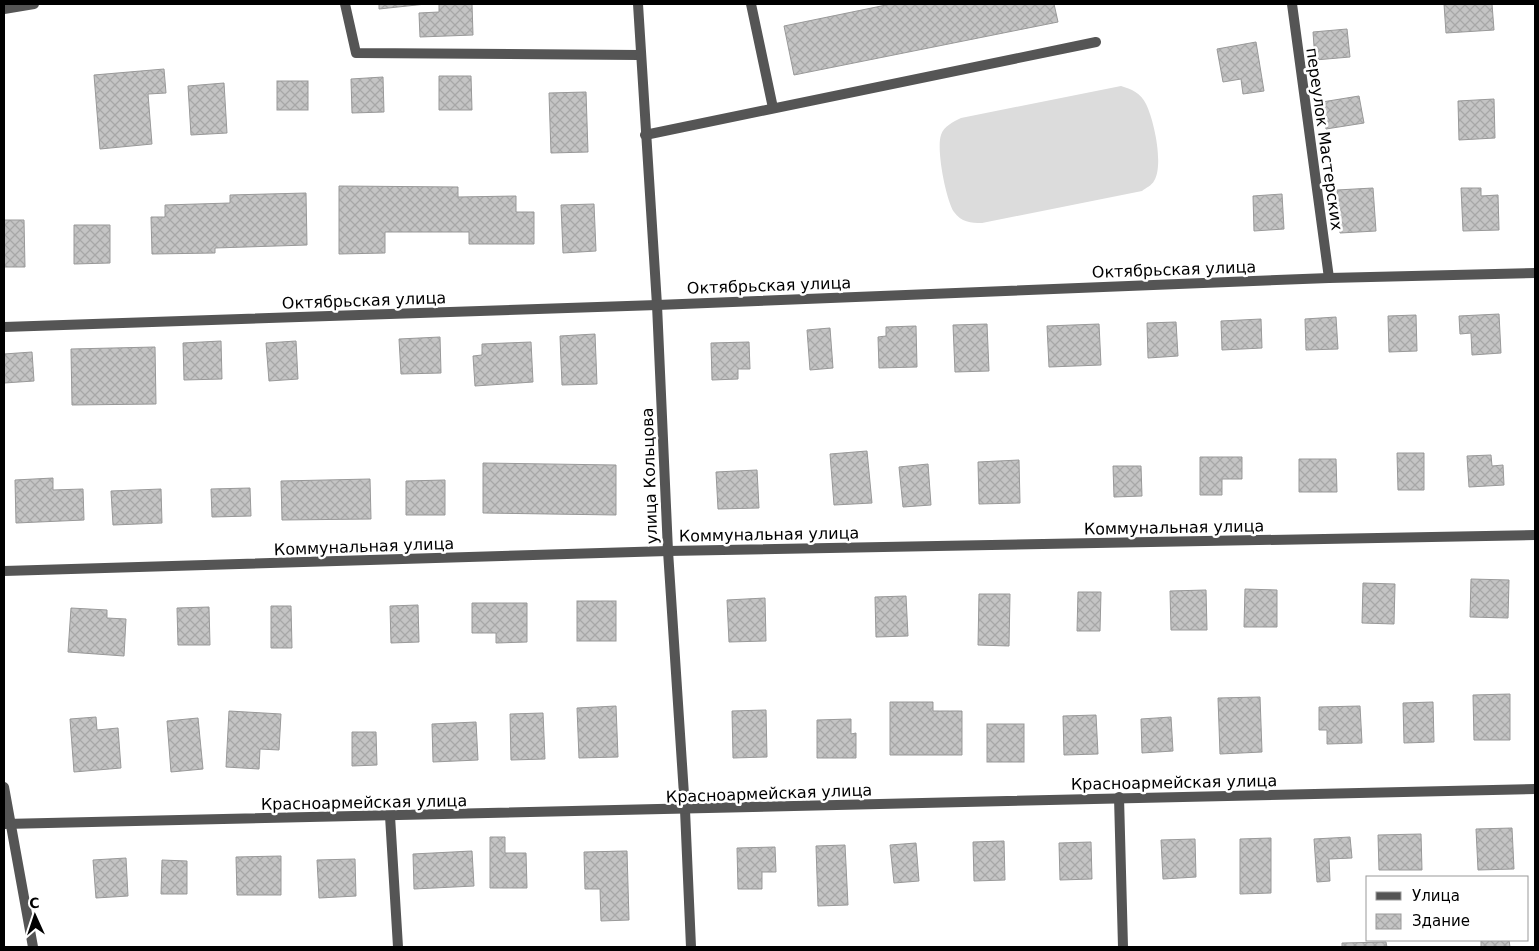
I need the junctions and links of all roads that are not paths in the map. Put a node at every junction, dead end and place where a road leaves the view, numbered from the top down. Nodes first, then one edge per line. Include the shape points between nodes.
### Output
1 (34, 4) edge
2 (345, 4) edge
3 (638, 4) edge
4 (751, 4) edge
5 (1292, 4) edge
6 (4, 9) edge
7 (1096, 42) dead end
8 (640, 55) junction
9 (772, 108) junction
10 (645, 135) junction
11 (1535, 273) edge
12 (1329, 278) junction
13 (657, 305) junction
14 (4, 327) edge
15 (1535, 535) edge
16 (668, 551) junction
17 (4, 571) edge
18 (4, 787) edge
19 (1535, 789) edge
20 (1119, 797) junction
21 (685, 810) junction
22 (390, 816) junction
23 (7, 824) edge
24 (33, 947) edge
25 (398, 947) edge
26 (691, 947) edge
27 (1123, 947) edge

1 - 6 street
2 - 8 street via 356,53
3 - 8 street, улица Кольцова
4 - 9 street
5 - 12 street, переулок Мастерских
7 - 9 street
8 - 10 street, улица Кольцова
9 - 10 street
10 - 13 street, улица Кольцова
11 - 12 street, Октябрьская улица
12 - 13 street, Октябрьская улица
13 - 14 street, Октябрьская улица
13 - 16 street, улица Кольцова
15 - 16 street, Коммунальная улица
16 - 17 street, Коммунальная улица
16 - 21 street, улица Кольцова
18 - 23 street
19 - 20 street, Красноармейская улица
20 - 21 street, Красноармейская улица
20 - 27 street
21 - 22 street, Красноармейская улица
21 - 26 street, улица Кольцова
22 - 23 street, Красноармейская улица
22 - 25 street
23 - 24 street

